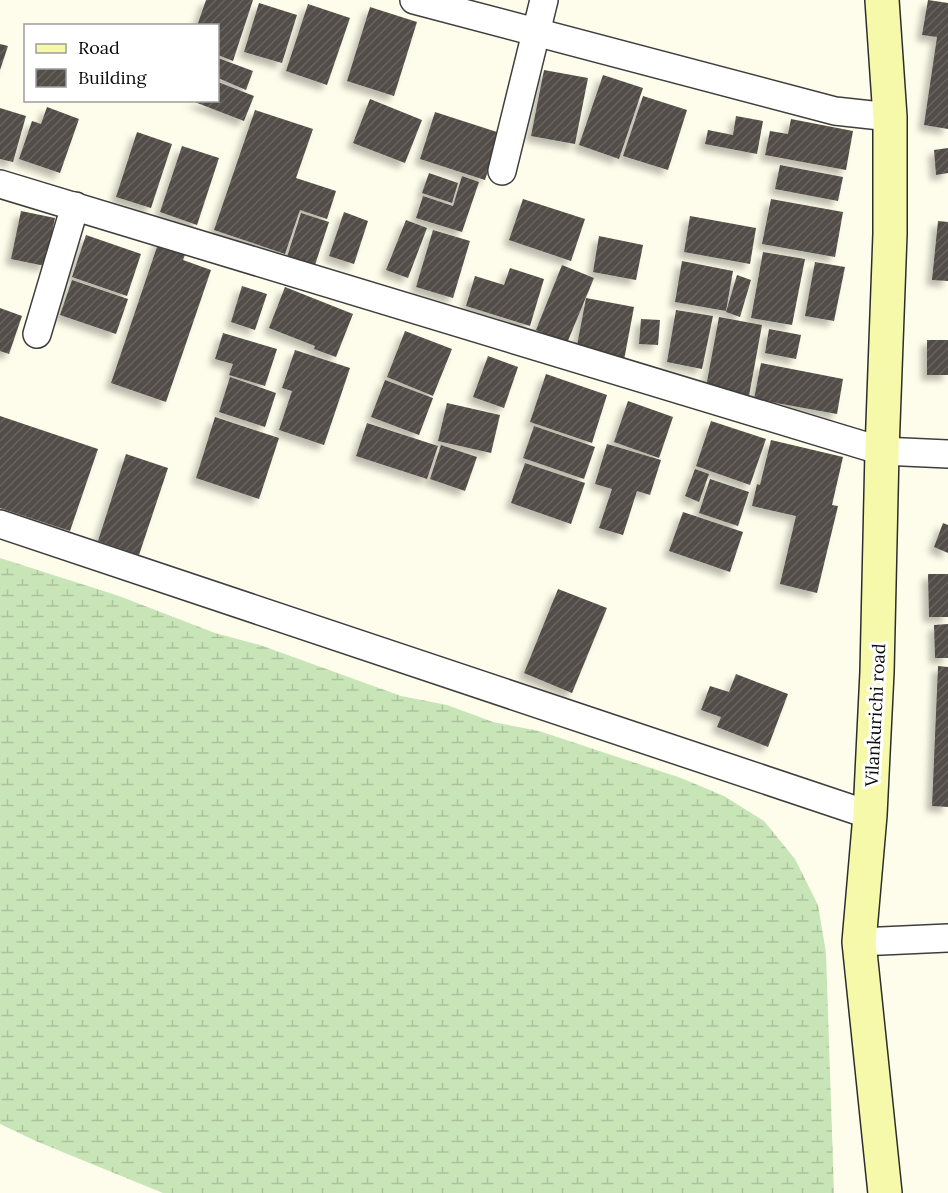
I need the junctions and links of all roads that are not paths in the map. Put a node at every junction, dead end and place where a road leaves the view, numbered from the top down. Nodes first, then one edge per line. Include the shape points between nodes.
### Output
1 (414, 0) edge
2 (543, 0) edge
3 (882, 0) edge
4 (536, 31) junction
5 (890, 117) junction
6 (502, 171) dead end
7 (0, 184) edge
8 (75, 207) junction
9 (37, 334) dead end
10 (882, 451) junction
11 (948, 454) edge
12 (0, 524) edge
13 (870, 815) junction
14 (948, 938) edge
15 (859, 942) junction
16 (885, 1193) edge

1 - 4 street
2 - 4 street
3 - 5 main road, Vilankurichi road
4 - 5 street via 835,111
4 - 6 street
5 - 10 main road, Vilankurichi road
7 - 8 street
8 - 9 street
8 - 10 street
10 - 11 street
10 - 13 main road, Vilankurichi road
12 - 13 street
13 - 15 main road, Vilankurichi road
14 - 15 street
15 - 16 main road, Vilankurichi road

